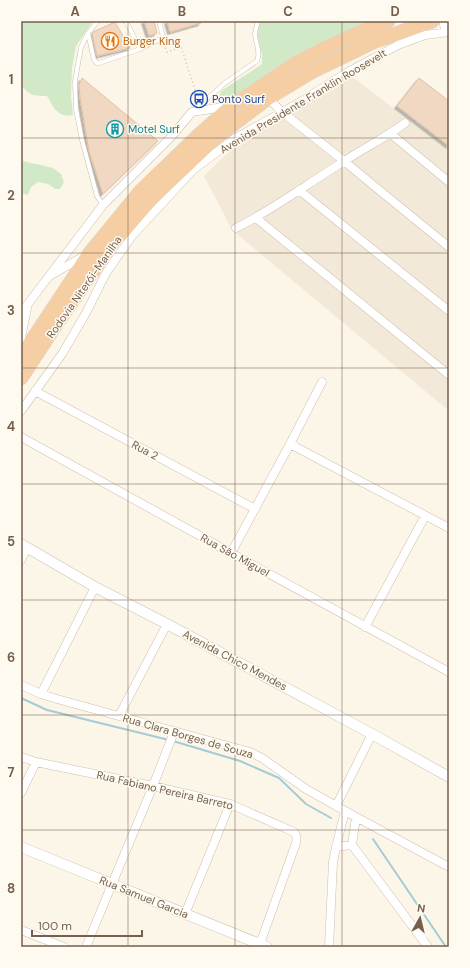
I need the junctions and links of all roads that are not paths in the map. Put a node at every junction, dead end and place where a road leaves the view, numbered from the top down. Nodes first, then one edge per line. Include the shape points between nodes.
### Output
1 (98, 21) edge
2 (126, 21) edge
3 (159, 21) edge
4 (258, 21) edge
5 (388, 21) edge
6 (432, 21) edge
7 (443, 21) edge
8 (448, 32) edge
9 (88, 33) junction
10 (140, 49) junction
11 (268, 98) junction
12 (232, 106) junction
13 (192, 112) junction
14 (282, 112) junction
15 (405, 123) dead end
16 (391, 134) junction
17 (344, 161) junction
18 (449, 182) edge
19 (299, 190) junction
20 (103, 205) junction
21 (256, 218) junction
22 (236, 228) dead end
23 (449, 247) edge
24 (90, 253) junction
25 (101, 269) junction
26 (48, 277) junction
27 (27, 305) junction
28 (449, 311) edge
29 (21, 313) edge
30 (21, 338) edge
31 (21, 358) edge
32 (449, 375) edge
33 (21, 378) edge
34 (322, 382) dead end
35 (35, 391) junction
36 (21, 411) edge
37 (21, 437) edge
38 (290, 444) junction
39 (255, 508) junction
40 (425, 516) junction
41 (449, 528) edge
42 (24, 546) edge
43 (231, 553) junction
44 (21, 560) edge
45 (95, 586) junction
46 (167, 624) junction
47 (365, 627) junction
48 (449, 672) edge
49 (21, 685) edge
50 (41, 694) junction
51 (119, 716) junction
52 (173, 734) junction
53 (372, 734) junction
54 (21, 757) edge
55 (36, 762) junction
56 (449, 777) edge
57 (153, 786) junction
58 (21, 793) edge
59 (230, 804) junction
60 (336, 806) junction
61 (345, 811) junction
62 (356, 817) junction
63 (352, 845) junction
64 (21, 847) edge
65 (336, 847) junction
66 (449, 867) edge
67 (112, 884) junction
68 (186, 914) junction
69 (21, 930) edge
70 (263, 946) edge
71 (64, 947) edge
72 (86, 947) edge
73 (329, 947) edge
74 (428, 947) edge

1 - 9 lane
2 - 10 lane
3 - 10 lane via 162,38
4 - 13 lane via 255,31 259,54 257,61 225,83
5 - 12 highway, Rodovia Niterói-Manilha via 297,63
6 - 11 highway, Rodovia Niterói-Manilha via 374,42 311,72
7 - 8 street
8 - 14 street, Avenida Presidente Franklin Roosevelt via 425,35 398,45
9 - 10 lane via 94,60 97,63
9 - 20 lane via 80,47 75,81 76,109 97,196
11 - 14 street
11 - 25 highway, Rodovia Niterói-Manilha via 215,138 149,201 109,248
12 - 13 street
12 - 24 highway, Rodovia Niterói-Manilha via 140,192
13 - 20 street via 172,136
14 - 17 street
14 - 25 street, Avenida Presidente Franklin Roosevelt via 234,139 193,170
15 - 16 street
16 - 17 street
16 - 18 street
17 - 19 street
17 - 23 street
19 - 21 street
19 - 28 street
20 - 26 street
21 - 22 street
21 - 32 street
24 - 26 street
24 - 31 highway, Rodovia Niterói-Manilha
25 - 33 highway, Rodovia Niterói-Manilha via 59,320
25 - 35 street, Avenida Presidente Franklin Roosevelt via 86,313 62,354
26 - 27 street
27 - 29 street
27 - 30 street
34 - 38 street
35 - 36 street, Avenida Presidente Franklin Roosevelt
35 - 39 street, Rua 2
37 - 43 street, Rua São Miguel
38 - 39 street
38 - 40 street
39 - 43 street
40 - 41 street
40 - 47 street
42 - 44 street
42 - 45 street, Avenida Chico Mendes
43 - 47 street, Rua São Miguel
45 - 46 street, Avenida Chico Mendes
45 - 50 street
46 - 51 street
46 - 53 street, Avenida Chico Mendes
47 - 48 street, Rua São Miguel
49 - 50 street, Rua Clara Borges de Souza
50 - 51 street, Rua Clara Borges de Souza
51 - 52 street, Rua Clara Borges de Souza
52 - 57 street
52 - 60 street, Rua Clara Borges de Souza via 250,752 306,790
53 - 56 street, Avenida Chico Mendes
53 - 60 street
54 - 55 street, Rua Fabiano Pereira Barreto
55 - 57 street, Rua Fabiano Pereira Barreto
55 - 58 street
57 - 59 street, Rua Fabiano Pereira Barreto
57 - 67 street
59 - 68 street
59 - 70 street, Rua Fabiano Pereira Barreto via 294,832 297,838
60 - 61 street, Rua Clara Borges de Souza
61 - 62 street, Rua Clara Borges de Souza
61 - 65 street
62 - 63 street
62 - 66 street, Rua Clara Borges de Souza
63 - 65 street
63 - 74 street
64 - 67 street, Rua Samuel Garcia
65 - 73 street
67 - 68 street, Rua Samuel Garcia
67 - 72 street
68 - 70 street, Rua Samuel Garcia
69 - 71 street

